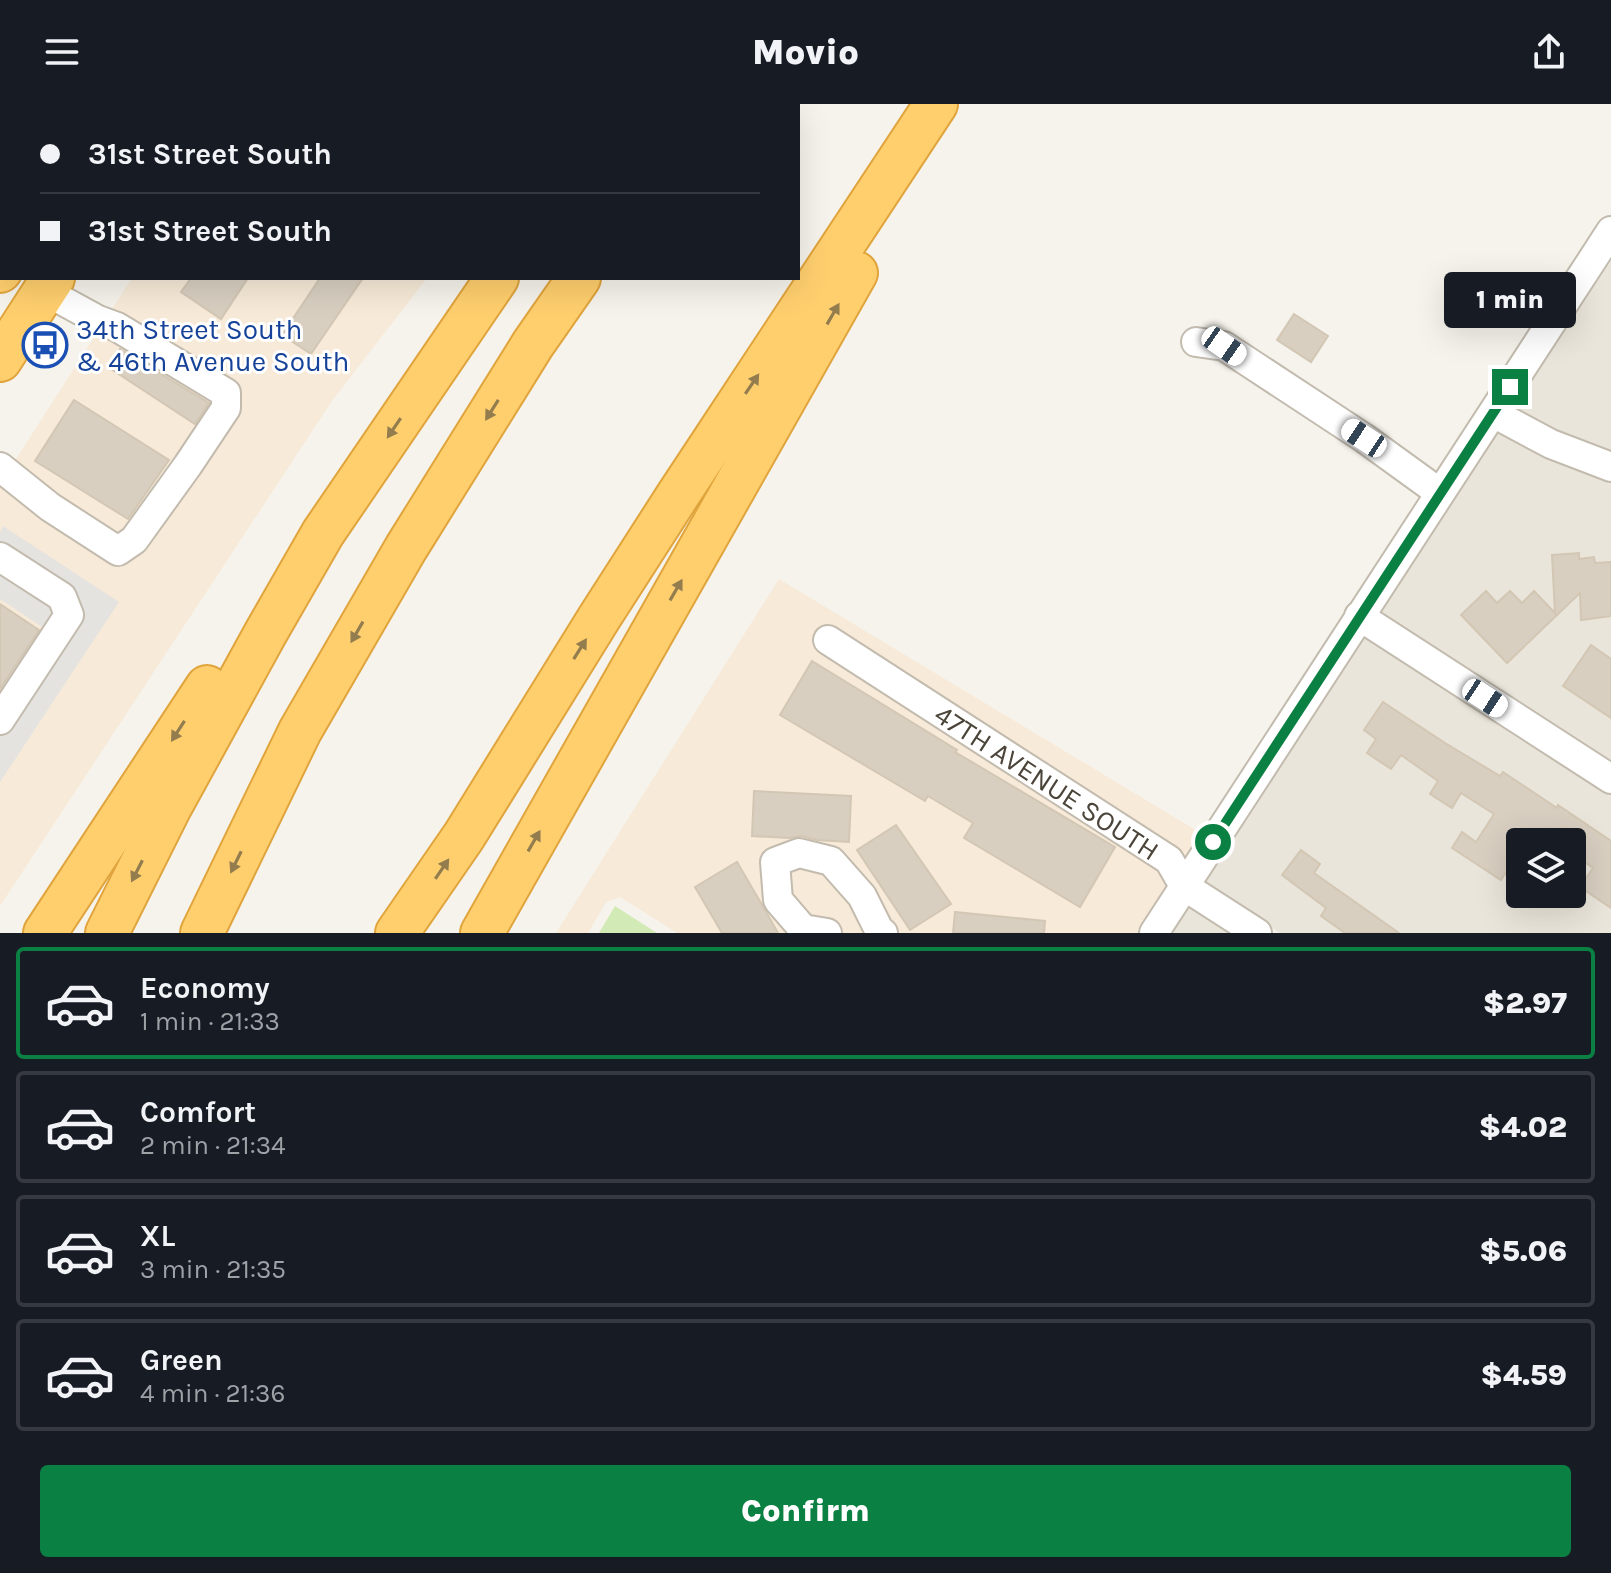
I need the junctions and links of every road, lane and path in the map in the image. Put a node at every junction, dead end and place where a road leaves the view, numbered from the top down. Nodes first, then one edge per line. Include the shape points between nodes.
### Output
1 (936, 104) edge
2 (912, 143) junction
3 (1611, 231) edge
4 (49, 284) edge
5 (490, 286) edge
6 (571, 289) edge
7 (1196, 342) dead end
8 (0, 360) edge
9 (1493, 413) junction
10 (0, 467) edge
11 (1611, 467) edge
12 (1440, 493) junction
13 (323, 533) junction
14 (0, 557) edge
15 (1359, 616) junction
16 (828, 640) dead end
17 (0, 720) edge
18 (1611, 779) edge
19 (1184, 886) junction
20 (878, 932) edge
21 (45, 933) edge
22 (107, 933) edge
23 (202, 933) edge
24 (397, 933) edge
25 (482, 933) edge
26 (827, 933) edge
27 (1154, 933) edge
28 (1257, 933) edge

1 - 2 highway
24 -> 2 highway
25 -> 2 highway via 885,222
3 - 9 street
4 - 8 highway
4 - 10 street via 98,320 226,393 226,408 134,540 118,551
5 -> 13 highway
6 -> 23 highway via 406,548 300,731
7 - 12 street via 1224,346
9 - 11 street via 1551,444
9 - 12 street
12 - 15 street
13 -> 21 highway via 249,623
13 -> 22 highway via 169,809
14 - 17 street via 62,597 69,615
15 - 18 street
15 - 19 street
16 - 19 street, 47TH AVENUE SOUTH via 1169,860
19 - 27 street
19 - 28 street, 47TH AVENUE SOUTH
20 - 26 street via 862,896 831,861 799,853 775,862 778,900 803,929

